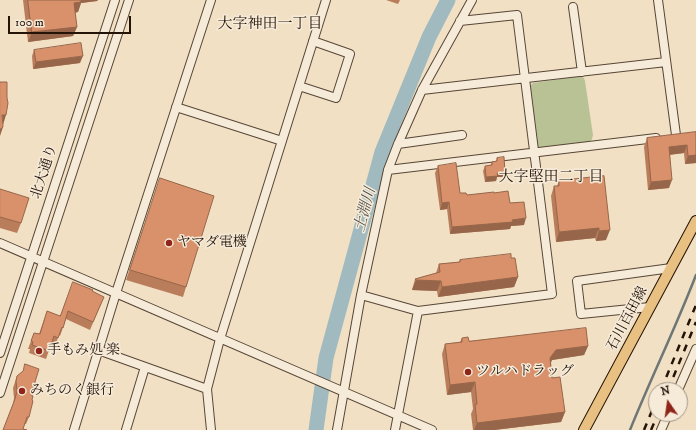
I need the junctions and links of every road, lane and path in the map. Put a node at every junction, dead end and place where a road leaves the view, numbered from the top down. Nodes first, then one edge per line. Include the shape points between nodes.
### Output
1 (115, 0) edge
2 (129, 0) edge
3 (211, 0) edge
4 (326, 0) edge
5 (472, 0) edge
6 (658, 0) edge
7 (573, 7) dead end
8 (460, 21) junction
9 (313, 41) junction
10 (666, 62) junction
11 (582, 72) junction
12 (525, 79) junction
13 (299, 86) junction
14 (422, 90) junction
15 (176, 107) junction
16 (462, 135) dead end
17 (282, 141) junction
18 (398, 144) junction
19 (534, 152) junction
20 (388, 170) junction
21 (696, 221) edge
22 (0, 244) edge
23 (31, 257) junction
24 (43, 262) junction
25 (671, 268) junction
26 (116, 293) junction
27 (361, 295) junction
28 (650, 307) junction
29 (418, 311) junction
30 (220, 339) junction
31 (696, 349) edge
32 (98, 350) junction
33 (0, 353) edge
34 (145, 367) junction
35 (682, 382) edge
36 (207, 389) junction
37 (342, 391) junction
38 (0, 393) edge
39 (398, 415) junction
40 (74, 430) edge
41 (126, 430) edge
42 (211, 430) edge
43 (337, 430) edge
44 (395, 430) edge
45 (432, 430) edge
46 (584, 430) edge

1 - 23 street, 北大通り
2 - 24 street
3 - 15 street
4 - 9 street
5 - 8 street
6 - 10 street
7 - 11 street
8 - 12 street via 517,15
8 - 14 street
9 - 13 street
9 - 13 street via 350,54 336,98
10 - 11 street
10 - 19 street via 679,135
11 - 12 street
12 - 14 street
12 - 19 street
13 - 17 street
14 - 18 street
15 - 17 street
15 - 26 street
16 - 18 street
17 - 30 street
18 - 20 street
19 - 20 street
19 - 29 street via 552,294
20 - 27 street
21 - 25 main road, 石川百田線
22 - 23 street
23 - 24 street
23 - 33 street, 北大通り
24 - 26 street
24 - 38 street
25 - 28 main road, 石川百田線
25 - 28 street via 577,280 581,314
26 - 30 street
26 - 32 street
27 - 29 street
27 - 37 street
28 - 46 main road, 石川百田線
29 - 39 street
30 - 36 street
30 - 37 street
31 - 35 street
32 - 34 street
32 - 40 street
34 - 36 street
34 - 41 street
36 - 42 street
37 - 39 street
37 - 43 street
39 - 44 street
39 - 45 street

